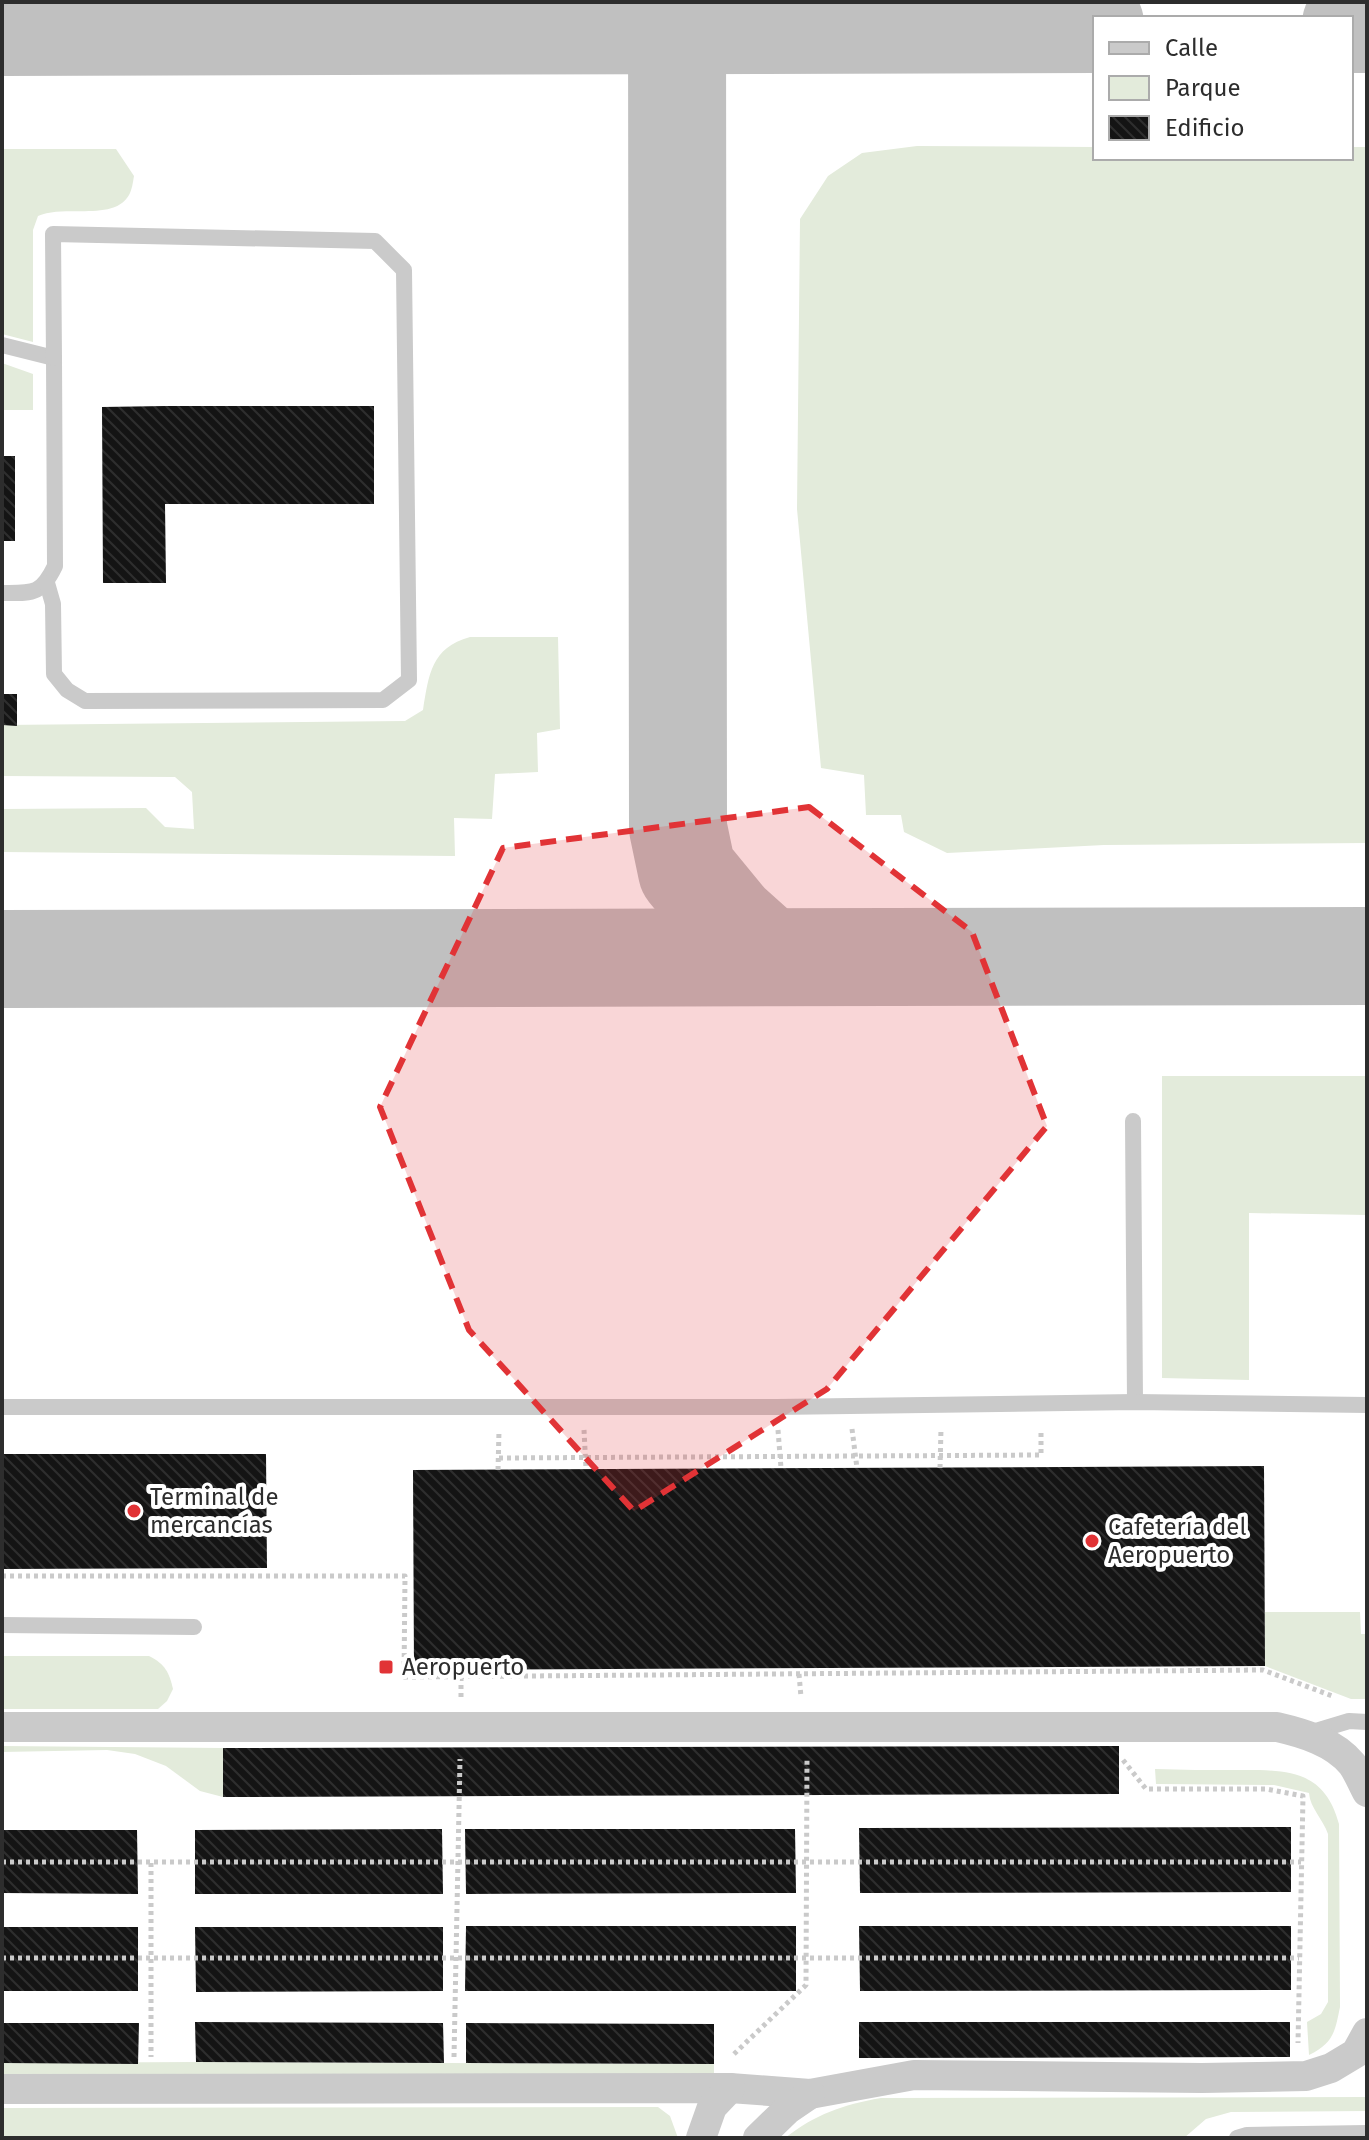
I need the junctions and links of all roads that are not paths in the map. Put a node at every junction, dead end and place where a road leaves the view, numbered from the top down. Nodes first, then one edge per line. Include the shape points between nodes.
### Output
1 (2, 345) edge
2 (54, 358) junction
3 (47, 583) junction
4 (2, 593) edge
5 (1133, 1121) dead end
6 (1135, 1402) junction
7 (1367, 1405) edge
8 (2, 1407) edge
9 (2, 1625) edge
10 (194, 1627) dead end
11 (1367, 1722) edge
12 (2, 1727) edge
13 (1306, 1734) junction
14 (1367, 1792) edge
15 (1367, 2033) edge
16 (730, 2088) junction
17 (2, 2089) edge
18 (810, 2094) junction
19 (1367, 2133) edge
20 (701, 2138) edge
21 (758, 2138) edge
22 (1237, 2138) edge

1 - 2 lane
2 - 3 lane via 55,566
2 - 3 lane via 53,234 375,241 404,270 409,680 383,700 85,701 54,674 53,604
3 - 4 lane via 33,593
5 - 6 lane
6 - 7 lane
6 - 8 lane
9 - 10 lane
11 - 13 lane via 1349,1721
12 - 13 street via 1277,1727
13 - 14 street via 1351,1763
15 - 18 street via 1356,2053 1306,2076 914,2075
16 - 17 street
16 - 18 street
16 - 20 street via 712,2107
18 - 21 street
19 - 22 lane

